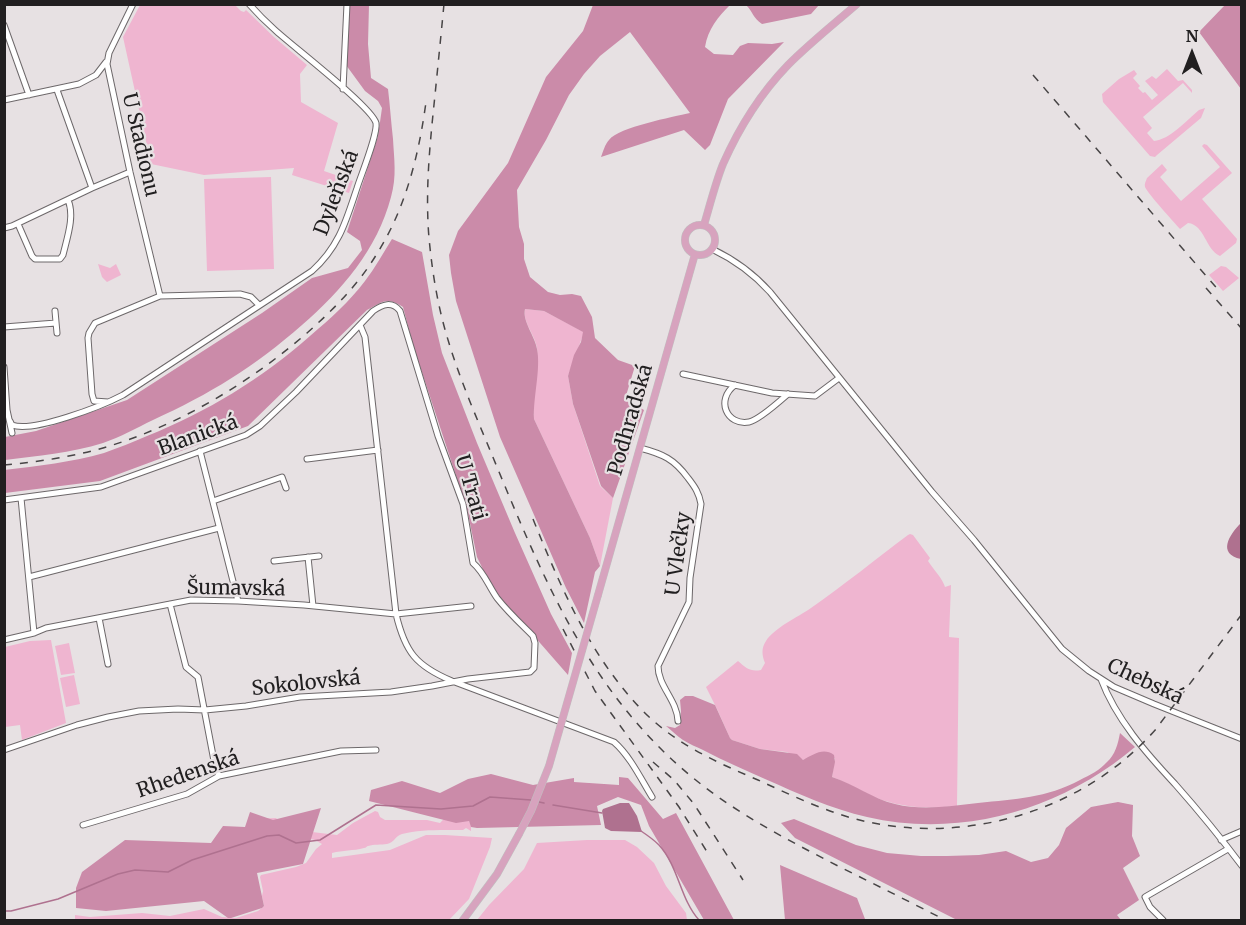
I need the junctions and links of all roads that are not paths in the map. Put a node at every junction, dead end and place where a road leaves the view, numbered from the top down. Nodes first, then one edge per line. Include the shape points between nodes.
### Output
1 (133, 4) edge
2 (249, 4) edge
3 (347, 4) edge
4 (857, 4) edge
5 (4, 25) edge
6 (108, 57) junction
7 (344, 89) junction
8 (57, 90) junction
9 (29, 95) junction
10 (4, 100) edge
11 (130, 172) junction
12 (92, 188) junction
13 (68, 200) junction
14 (18, 224) junction
15 (704, 225) junction
16 (4, 228) edge
17 (712, 249) junction
18 (695, 254) junction
19 (160, 296) junction
20 (259, 305) junction
21 (391, 305) joint
22 (55, 311) dead end
23 (56, 323) junction
24 (360, 325) junction
25 (4, 327) edge
26 (57, 333) dead end
27 (4, 367) edge
28 (683, 374) dead end
29 (839, 378) junction
30 (735, 385) junction
31 (788, 394) junction
32 (94, 401) junction
33 (109, 402) junction
34 (6, 410) edge
35 (91, 410) junction
36 (10, 421) junction
37 (12, 433) dead end
38 (640, 448) junction
39 (378, 450) junction
40 (200, 451) junction
41 (308, 459) dead end
42 (286, 488) dead end
43 (21, 498) junction
44 (4, 500) edge
45 (213, 501) junction
46 (219, 528) junction
47 (319, 556) dead end
48 (308, 557) junction
49 (274, 561) dead end
50 (29, 577) junction
51 (238, 601) junction
52 (170, 604) junction
53 (313, 606) junction
54 (471, 606) dead end
55 (396, 614) junction
56 (99, 618) junction
57 (34, 633) junction
58 (4, 640) edge
59 (108, 664) dead end
60 (534, 668) joint
61 (1101, 679) junction
62 (452, 681) junction
63 (205, 710) junction
64 (678, 721) dead end
65 (1242, 739) edge
66 (4, 750) edge
67 (375, 750) dead end
68 (219, 776) junction
69 (652, 797) dead end
70 (83, 825) dead end
71 (1242, 831) edge
72 (1221, 840) junction
73 (1228, 849) junction
74 (1242, 866) edge
75 (464, 921) edge
76 (1163, 921) edge

1 - 6 street
2 - 7 street, Dyleňská
3 - 7 street
4 - 15 main road via 787,66 759,100 723,165
5 - 9 street
6 - 8 street via 90,79
6 - 11 street, U Stadionu
7 - 20 street, Dyleňská via 370,114 376,126 343,229 316,267
8 - 9 street
8 - 12 street
9 - 10 street
11 - 12 street
11 - 19 street, U Stadionu
12 - 13 street
13 - 14 street
13 - 14 street via 71,214 60,259 35,259
14 - 16 street
15 - 17 main road via 714,236
15 - 18 main road via 691,227 685,234 686,247
17 - 18 main road
17 - 29 street via 763,284
18 - 38 main road, Podhradská
19 - 20 street via 240,294
19 - 32 street via 99,320 91,327 88,338
20 - 33 street, Dyleňská
21 - 24 street, Blanická via 379,307
21 - 60 street, U Trati via 400,311 463,504 473,563 503,605 533,636
22 - 23 street
23 - 25 street
23 - 26 street
24 - 39 street via 365,337
24 - 40 street, Blanická via 254,430
27 - 34 street
28 - 30 street, Podhradská
29 - 31 street, Podhradská via 815,396
29 - 61 street, Chebská via 1048,633 1075,661
30 - 31 street, Podhradská
30 - 31 street via 727,392 724,405 739,422 754,421
32 - 33 street
32 - 35 street
33 - 35 street, Dyleňská
34 - 36 street
35 - 36 street, Dyleňská via 20,427
36 - 37 street
38 - 64 street, U Vlečky via 665,456 679,466 699,493 701,504 689,602 658,666
38 - 75 main road, Podhradská, bridge via 549,766 519,834
39 - 41 street
39 - 55 street
40 - 43 street, Blanická via 101,488
40 - 45 street
42 - 45 street via 282,477
43 - 44 street, Blanická
43 - 50 street
45 - 46 street
46 - 50 street
46 - 51 street
47 - 48 street
48 - 49 street
48 - 53 street
50 - 57 street
51 - 52 street, Šumavská via 191,600
51 - 53 street, Šumavská
52 - 56 street, Šumavská
52 - 63 street via 186,667 198,676
53 - 55 street, Šumavská
54 - 55 street, Šumavská
55 - 62 street via 403,639 414,657 434,674
56 - 57 street, Šumavská
56 - 59 street
57 - 58 street, Šumavská
60 - 62 street, Sokolovská via 530,672
61 - 65 street, Chebská
61 - 72 street via 1116,710 1142,746
62 - 63 street, Sokolovská via 392,692 300,697
62 - 69 street via 614,742
63 - 66 street, Sokolovská via 123,713
63 - 68 street
67 - 68 street, Rhedenská via 341,751
68 - 70 street, Rhedenská via 187,794
71 - 72 street
72 - 73 street
73 - 74 street
73 - 76 street via 1145,897

